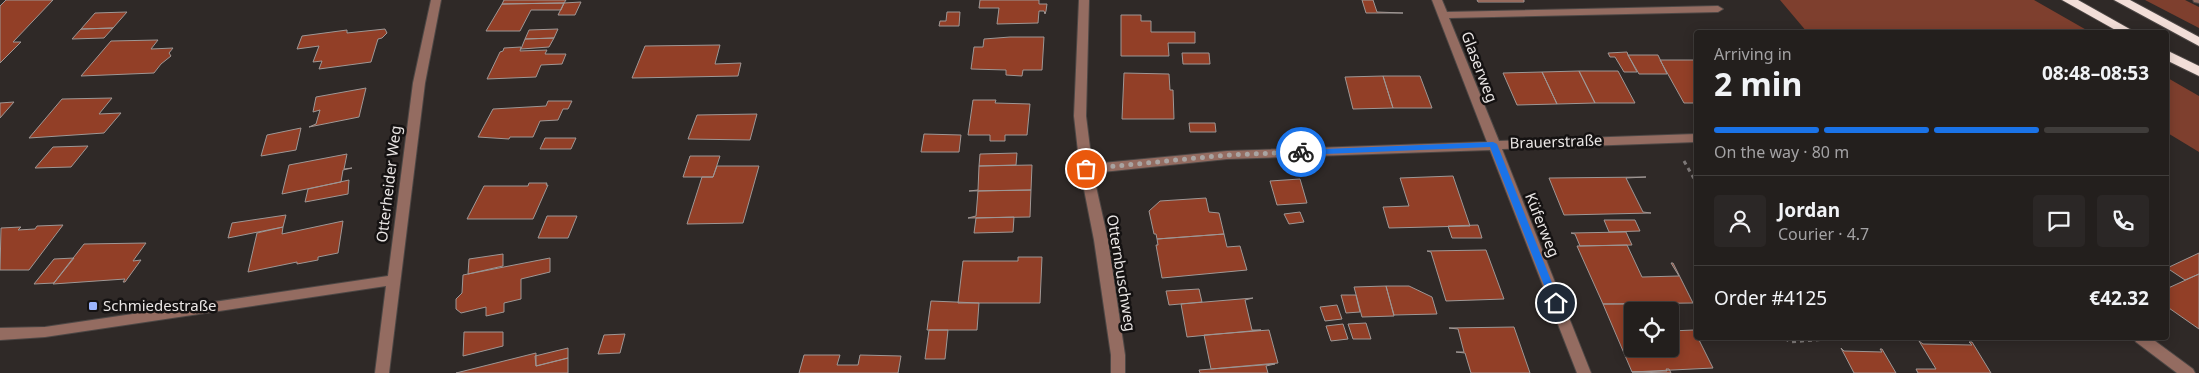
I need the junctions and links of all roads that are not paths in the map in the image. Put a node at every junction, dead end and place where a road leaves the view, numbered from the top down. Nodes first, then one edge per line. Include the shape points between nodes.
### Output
1 (436, 0) edge
2 (1084, 0) edge
3 (1438, 0) edge
4 (2068, 0) edge
5 (2120, 0) edge
6 (1718, 9) dead end
7 (1443, 15) junction
8 (2124, 30) edge
9 (2199, 42) edge
10 (2169, 56) edge
11 (2199, 72) edge
12 (1694, 138) edge
13 (1493, 144) junction
14 (1086, 169) junction
15 (394, 280) junction
16 (0, 334) edge
17 (2144, 340) edge
18 (382, 373) edge
19 (1118, 373) edge
20 (1584, 373) edge
21 (2188, 373) edge

1 - 15 street, Otterheider Weg via 418,83
2 - 14 street, Otternbuschweg via 1080,116
3 - 7 street, Glaserweg
4 - 8 highway
5 - 9 highway
6 - 7 street
7 - 13 street, Glaserweg
10 - 11 highway
12 - 13 street, Brauerstraße
13 - 14 street, Brauerstraße via 1227,155
13 - 20 street, Küferweg
14 - 19 street, Otternbuschweg via 1101,240
15 - 16 street via 45,332
15 - 18 street, Otterheider Weg
17 - 21 street

